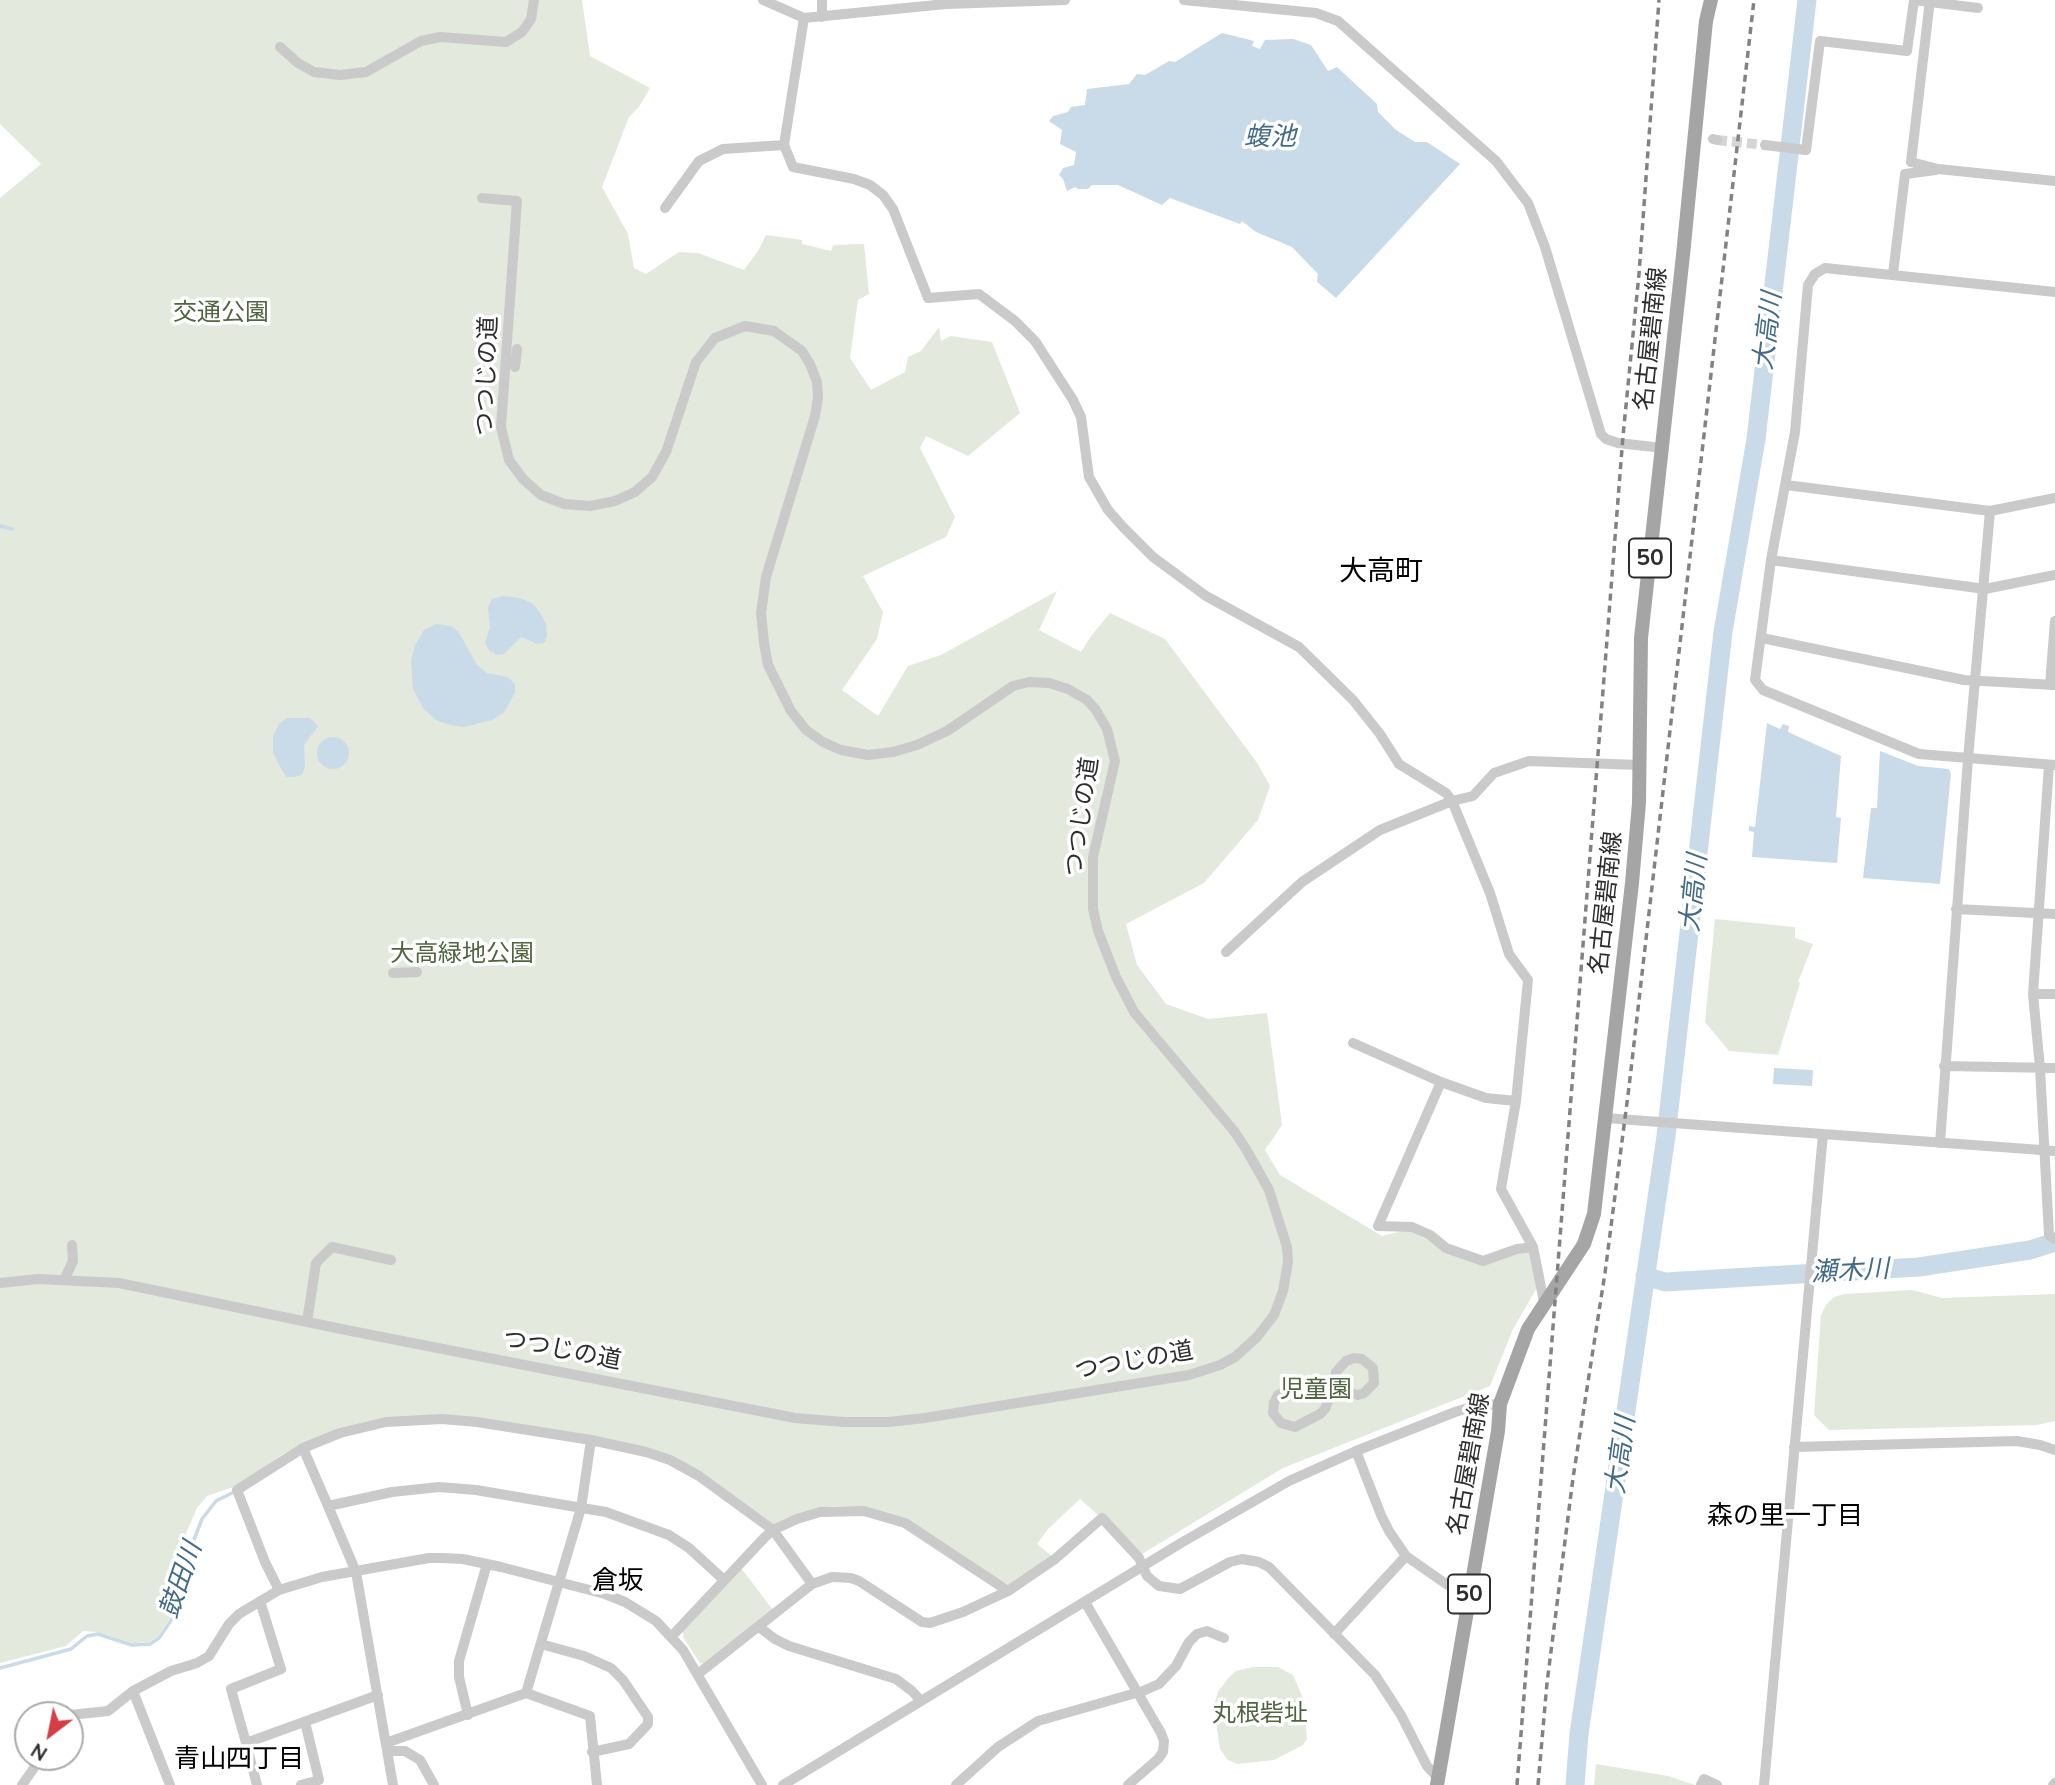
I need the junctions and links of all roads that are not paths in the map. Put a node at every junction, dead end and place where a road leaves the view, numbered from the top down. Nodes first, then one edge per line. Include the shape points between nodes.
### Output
1 (534, 0) edge
2 (763, 0) edge
3 (822, 0) edge
4 (1065, 0) edge
5 (1184, 0) edge
6 (1710, 0) edge
7 (1930, 0) edge
8 (1978, 8) dead end
9 (822, 17) junction
10 (804, 18) junction
11 (280, 47) dead end
12 (784, 145) junction
13 (1765, 145) tunnel mouth
14 (1938, 169) junction
15 (2055, 181) edge
16 (482, 198) dead end
17 (665, 208) dead end
18 (1893, 274) junction
19 (2055, 292) edge
20 (517, 349) dead end
21 (515, 367) dead end
22 (1662, 448) junction
23 (1786, 485) junction
24 (2055, 498) edge
25 (1990, 511) junction
26 (1771, 560) junction
27 (2055, 575) edge
28 (1985, 589) junction
29 (2055, 627) edge
30 (1762, 638) junction
31 (1976, 681) junction
32 (2053, 685) edge
33 (1968, 759) junction
34 (1639, 765) junction
35 (2052, 765) edge
36 (1451, 801) junction
37 (2049, 839) edge
38 (1956, 908) junction
39 (2039, 913) junction
40 (2055, 914) edge
41 (1226, 952) dead end
42 (393, 972) dead end
43 (417, 972) dead end
44 (2033, 994) junction
45 (2055, 994) edge
46 (1353, 1042) dead end
47 (1944, 1066) junction
48 (2040, 1068) junction
49 (2055, 1068) edge
50 (1441, 1082) junction
51 (1516, 1101) junction
52 (1605, 1118) junction
53 (1823, 1134) junction
54 (1940, 1143) junction
55 (2049, 1151) edge
56 (2052, 1237) edge
57 (72, 1245) dead end
58 (1533, 1247) junction
59 (391, 1260) dead end
60 (64, 1280) junction
61 (0, 1283) edge
62 (1544, 1302) junction
63 (307, 1322) junction
64 (1333, 1388) joint
65 (1500, 1404) junction
66 (591, 1440) junction
67 (1794, 1447) junction
68 (303, 1448) junction
69 (2055, 1450) edge
70 (1356, 1451) junction
71 (328, 1506) junction
72 (581, 1508) junction
73 (773, 1530) junction
74 (1406, 1556) junction
75 (487, 1564) junction
76 (1143, 1566) junction
77 (356, 1572) junction
78 (724, 1580) junction
79 (559, 1582) junction
80 (812, 1584) junction
81 (279, 1590) junction
82 (1008, 1591) junction
83 (1469, 1593) junction
84 (260, 1601) junction
85 (1085, 1602) junction
86 (759, 1627) junction
87 (1334, 1634) junction
88 (672, 1636) junction
89 (1224, 1638) dead end
90 (541, 1644) junction
91 (698, 1674) junction
92 (133, 1691) junction
93 (1136, 1691) junction
94 (526, 1693) junction
95 (378, 1695) junction
96 (921, 1701) junction
97 (84, 1714) edge
98 (468, 1715) junction
99 (305, 1722) junction
100 (246, 1743) junction
101 (387, 1747) junction
102 (592, 1752) junction
103 (1703, 1782) edge
104 (1440, 1783) edge
105 (170, 1785) edge
106 (257, 1785) edge
107 (301, 1785) edge
108 (393, 1785) edge
109 (434, 1785) edge
110 (597, 1785) edge
111 (762, 1785) edge
112 (783, 1785) edge
113 (956, 1785) edge
114 (1128, 1785) edge
115 (1717, 1785) edge
116 (1764, 1785) edge

1 - 11 street via 531,19 506,42 440,37 406,49 366,72 314,72
2 - 10 street
3 - 9 street
4 - 9 street via 946,4
5 - 22 street via 1316,13 1338,21 1496,161 1528,203 1545,247 1601,434 1618,443
6 - 22 main road, 名古屋碧南線 / 50
7 - 14 street via 1911,162
8 - 13 street, bridge via 1914,0 1907,51 1820,41 1806,150
9 - 10 street
10 - 12 street
12 - 17 street via 723,149 699,161
12 - 36 street via 793,167 854,179 883,195 893,209 928,298 979,294 1015,321 1035,341 1073,400 1081,417 1089,477 1123,527 1153,557 1206,596 1299,647 1353,700 1399,764 1446,793
14 - 15 street
14 - 18 street via 1905,174
16 - 63 street, つつじの道 via 517,201 501,427 509,460 541,495 564,505 590,506 635,492 652,477 666,452 696,362 715,338 745,326 774,331 797,346 810,364 818,390 815,416 766,577 761,613 768,665 806,730 841,750 868,755 893,752 947,731 1013,687 1029,682 1068,689 1096,710 1107,729 1115,761 1093,856 1098,931 1134,1012 1246,1149 1269,1190 1288,1262 1274,1315 1257,1337 1220,1365 1162,1381 888,1422 795,1418
18 - 19 street
18 - 23 street via 1825,268 1808,285
20 - 21 street
22 - 34 main road, 名古屋碧南線 / 50 via 1641,638
23 - 25 street
23 - 26 street
24 - 25 street
25 - 28 street
26 - 28 street
26 - 30 street
27 - 28 street
28 - 31 street
29 - 32 street
30 - 31 street
30 - 33 street via 1755,680 1763,690 1919,754
31 - 32 street
31 - 33 street
33 - 35 street
33 - 38 street
34 - 36 street via 1529,761 1494,773 1473,796
34 - 52 main road, 名古屋碧南線 / 50 via 1632,883
35 - 37 street
36 - 41 street via 1380,830 1302,882
36 - 51 street via 1490,893 1509,954 1528,980
37 - 39 street
38 - 39 street
38 - 47 street
39 - 40 street
39 - 44 street
42 - 43 street
44 - 45 street
44 - 48 street
46 - 50 street
47 - 48 street
47 - 54 street
48 - 49 street
48 - 55 street
50 - 51 street via 1486,1098
50 - 58 street via 1378,1226 1412,1227 1446,1248 1483,1261
51 - 58 street via 1501,1189
52 - 53 street
52 - 62 main road, 名古屋碧南線 / 50 via 1594,1214 1584,1244
53 - 54 street
53 - 67 street
54 - 55 street
55 - 56 street
57 - 60 street via 73,1261
58 - 62 street
59 - 63 street via 332,1247 316,1263
60 - 61 street
60 - 63 street via 119,1283
62 - 65 main road, 名古屋碧南線 / 50 via 1519,1349
64 - 64 street via 1321,1414 1295,1427 1280,1423 1273,1413 1278,1395 1303,1382
65 - 70 street via 1474,1406
65 - 83 main road, 名古屋碧南線 / 50
66 - 68 street via 477,1422 424,1419 352,1429
66 - 72 street
66 - 73 street via 670,1460
67 - 69 street via 2017,1441
67 - 116 street
68 - 71 street
68 - 81 street via 237,1490
70 - 74 street via 1381,1515
70 - 76 street via 1289,1482
71 - 72 street via 439,1487
71 - 77 street
72 - 78 street via 606,1512 669,1535
72 - 79 street
73 - 78 street
73 - 80 street
73 - 82 street via 820,1512 878,1514 905,1523
74 - 83 street via 1446,1584
74 - 87 street
75 - 77 street via 429,1558
75 - 79 street
75 - 98 street via 459,1661
76 - 82 street via 1102,1518 1055,1559
76 - 85 street
76 - 87 street via 1152,1582 1180,1589 1230,1562 1259,1562
77 - 81 street
77 - 95 street
78 - 88 street
79 - 88 street via 625,1602
79 - 90 street
80 - 82 street via 851,1577 930,1623
80 - 86 street
81 - 84 street
83 - 104 main road, 名古屋碧南線 / 50
84 - 92 street via 229,1624 209,1656
84 - 100 street via 281,1669 231,1689
85 - 93 street
85 - 96 street
86 - 91 street
86 - 96 street via 789,1646 896,1679
87 - 104 street via 1385,1689
88 - 91 street
89 - 93 street via 1207,1631 1197,1634 1167,1676
90 - 94 street
90 - 102 street via 611,1668 648,1717 648,1724 629,1744
91 - 111 street
92 - 97 street via 108,1711
92 - 105 street
93 - 113 street via 1038,1721 998,1747
93 - 114 street via 1164,1741 1158,1759
94 - 98 street
94 - 102 street via 590,1716
95 - 99 street
95 - 101 street
96 - 112 street
98 - 101 street
99 - 100 street
99 - 107 street via 319,1780
100 - 106 street
101 - 108 street
101 - 109 street via 420,1760
102 - 110 street
103 - 115 street

